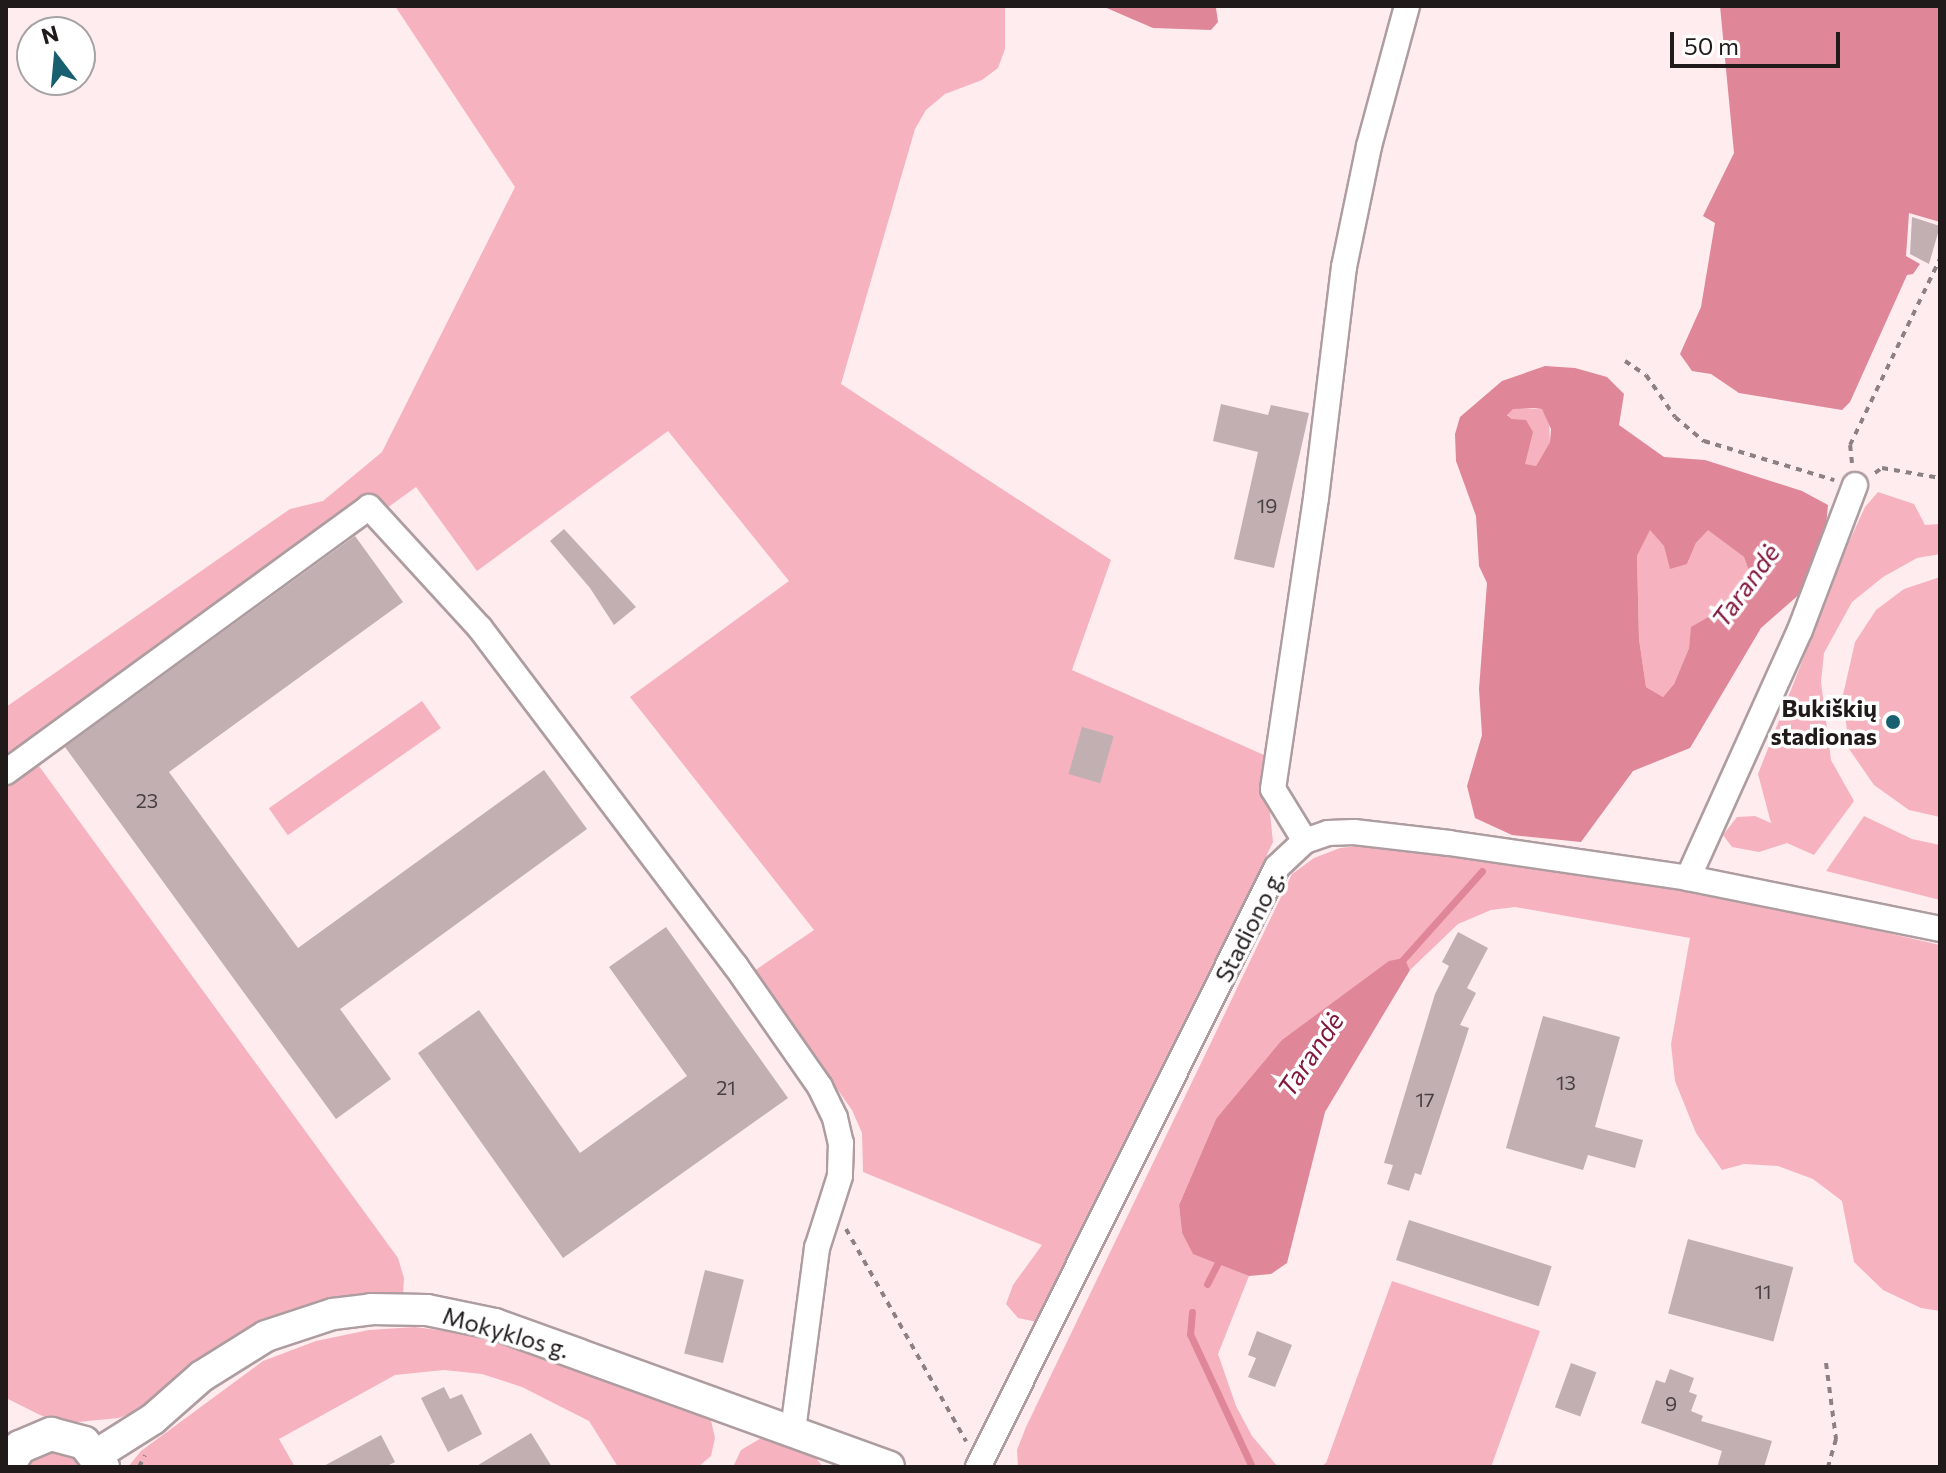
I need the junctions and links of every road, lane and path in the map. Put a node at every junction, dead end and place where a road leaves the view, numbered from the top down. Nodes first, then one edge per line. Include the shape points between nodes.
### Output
1 (1407, 6) edge
2 (1940, 259) edge
3 (1625, 361) dead end
4 (1940, 478) edge
5 (1855, 485) junction
6 (6, 772) edge
7 (1305, 841) junction
8 (1688, 878) junction
9 (1940, 929) edge
10 (833, 1206) junction
11 (1826, 1363) dead end
12 (793, 1430) junction
13 (11, 1449) edge
14 (848, 1460) edge
15 (100, 1461) edge
16 (979, 1466) edge
17 (889, 1467) edge
18 (1828, 1467) edge

1 - 7 street via 1369,146 1344,267 1273,789
2 - 5 path via 1850,445
3 - 5 path via 1646,375 1675,417 1704,441
4 - 5 path via 1882,468
5 - 8 street via 1800,630
6 - 10 street via 369,507 473,618 735,965 820,1087 841,1143
7 - 8 street via 1354,832
7 - 16 street, Stadiono g. via 1277,867
8 - 9 street
10 - 12 street via 817,1248
10 - 16 path
11 - 18 path via 1836,1439
12 - 14 street, Mokyklos g.
12 - 15 street, Mokyklos g. via 495,1324 427,1310 371,1309 333,1314 266,1336 202,1376
13 - 15 main road via 51,1434 84,1443
14 - 17 street, Mokyklos g.

